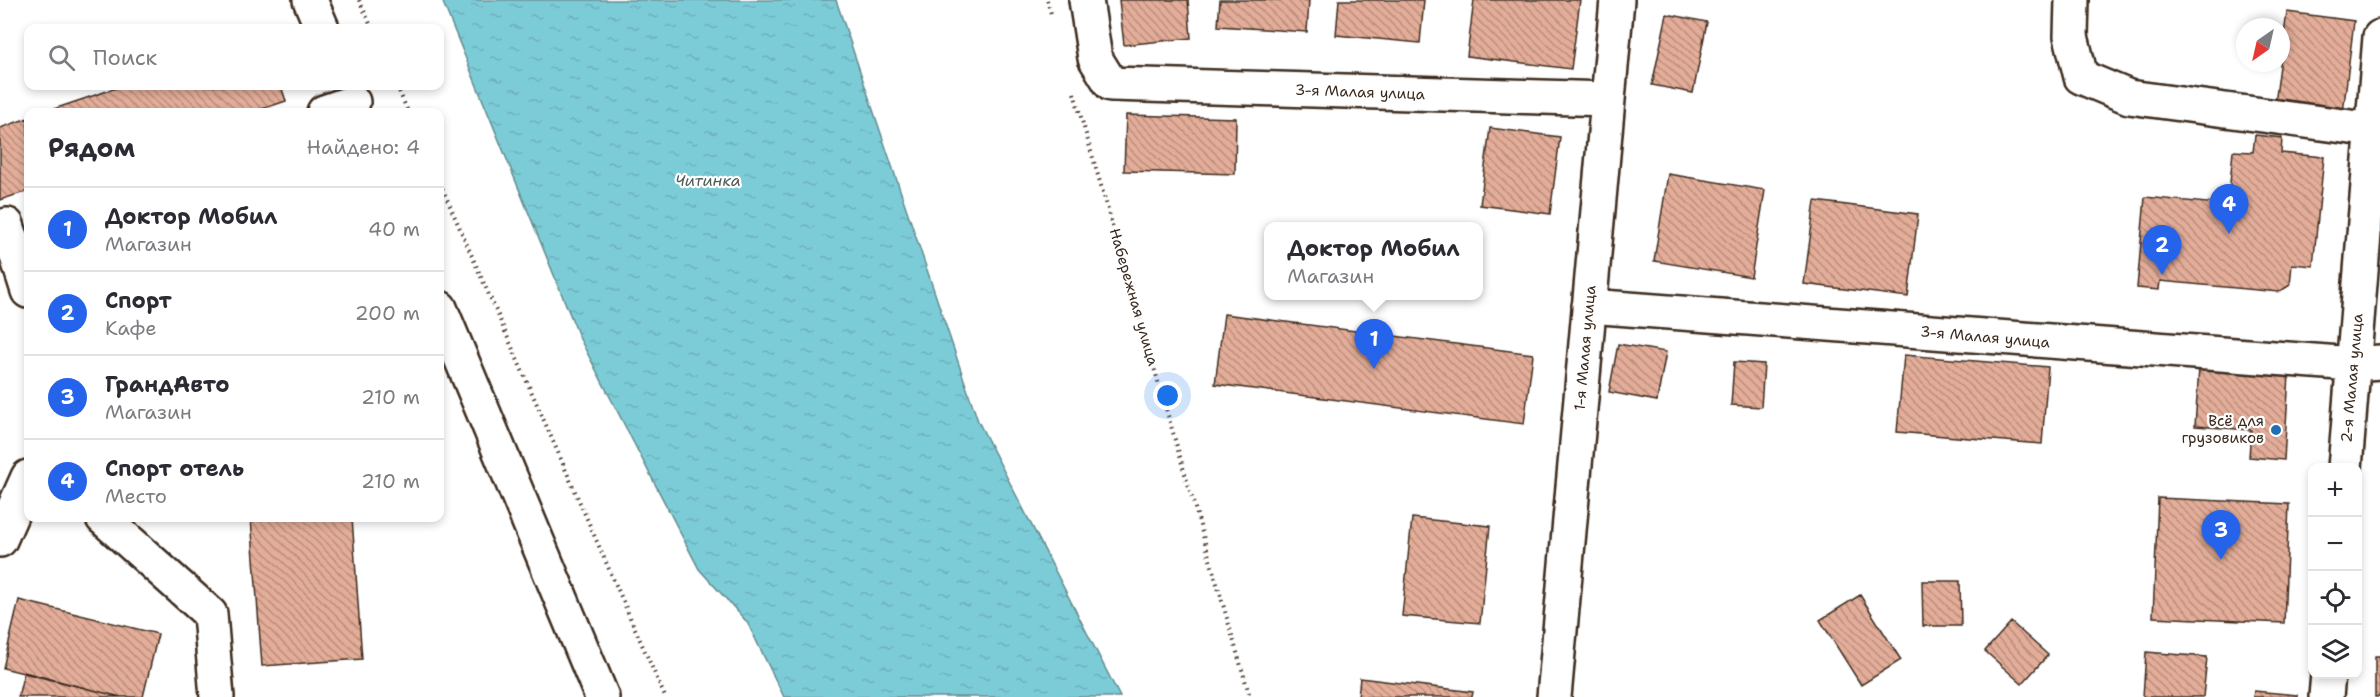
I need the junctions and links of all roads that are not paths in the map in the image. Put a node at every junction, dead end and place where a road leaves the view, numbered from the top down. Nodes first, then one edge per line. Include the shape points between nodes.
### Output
1 (310, 0) edge
2 (1086, 0) edge
3 (1617, 0) edge
4 (2072, 0) edge
5 (320, 24) edge
6 (2380, 37) edge
7 (1608, 99) junction
8 (2373, 130) junction
9 (12, 223) edge
10 (24, 274) edge
11 (1589, 306) junction
12 (444, 318) edge
13 (2366, 363) edge
14 (2346, 463) edge
15 (24, 472) edge
16 (0, 476) edge
17 (24, 486) edge
18 (107, 522) edge
19 (0, 540) edge
20 (2328, 679) edge
21 (218, 697) edge
22 (602, 697) edge
23 (1554, 697) edge
24 (2326, 697) edge

1 - 5 street
2 - 7 street, 3-я Малая улица via 1095,58 1111,84
3 - 7 street, 1-я Малая улица
4 - 8 street via 2071,36 2080,77 2129,97
6 - 8 street, 2-я Малая улица
7 - 11 street, 1-я Малая улица
8 - 13 street, 2-я Малая улица
9 - 10 street
11 - 13 street, 3-я Малая улица
11 - 23 street, 1-я Малая улица
12 - 22 street
13 - 14 street, 2-я Малая улица
15 - 16 street
17 - 19 street
18 - 21 street via 210,614
20 - 24 street

